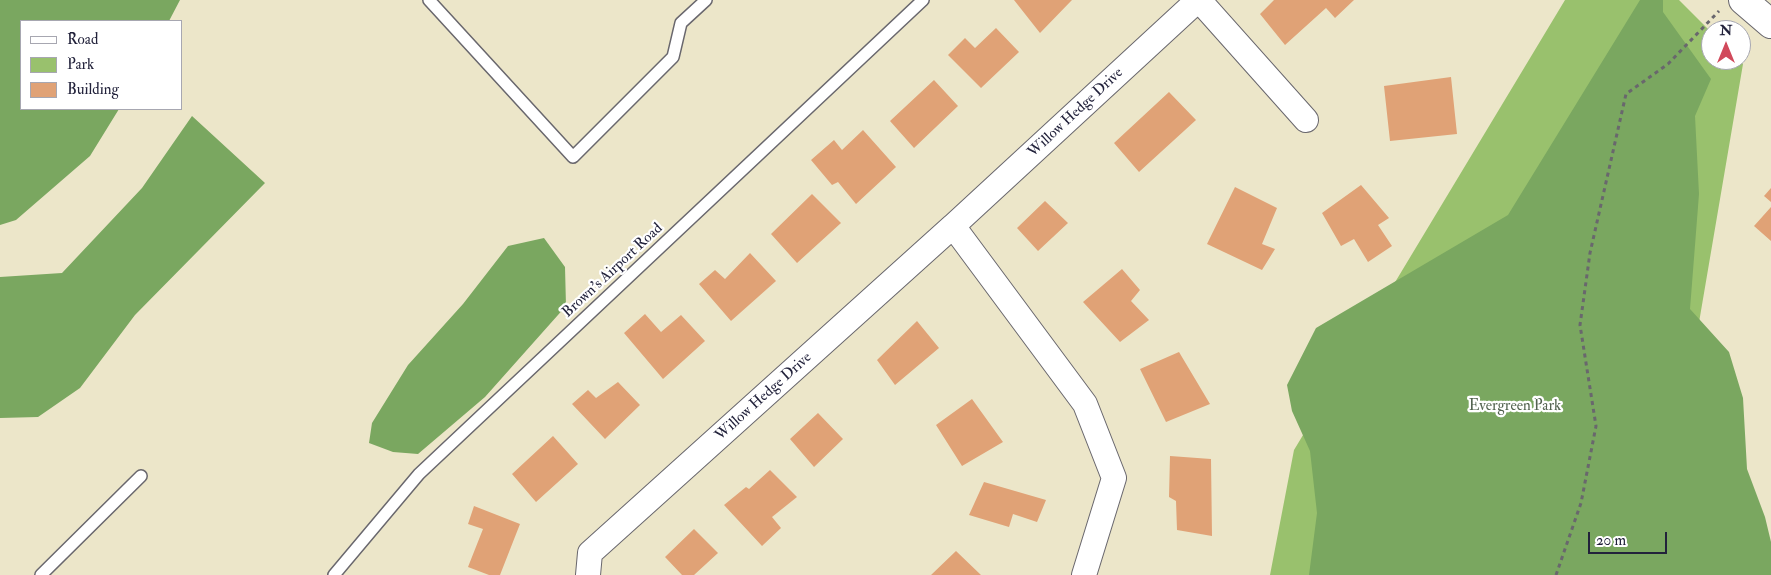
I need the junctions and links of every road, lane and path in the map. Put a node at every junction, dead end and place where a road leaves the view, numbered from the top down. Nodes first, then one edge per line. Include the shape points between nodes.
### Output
1 (429, 0) edge
2 (706, 0) edge
3 (923, 0) edge
4 (1199, 0) edge
5 (1733, 4) edge
6 (1771, 24) edge
7 (1306, 120) dead end
8 (953, 226) junction
9 (141, 476) dead end
10 (41, 575) edge
11 (334, 575) edge
12 (588, 575) edge
13 (1084, 575) edge
14 (1556, 575) edge

1 - 2 lane via 573,156 673,57 681,23
3 - 11 lane, Brown's Airport Road via 419,474
4 - 7 street
4 - 8 street, Willow Hedge Drive
5 - 6 street
5 - 14 path via 1668,64 1626,94 1590,253 1580,325 1596,426 1581,503
8 - 12 street, Willow Hedge Drive via 590,553
8 - 13 street via 1085,404 1114,478
9 - 10 lane

